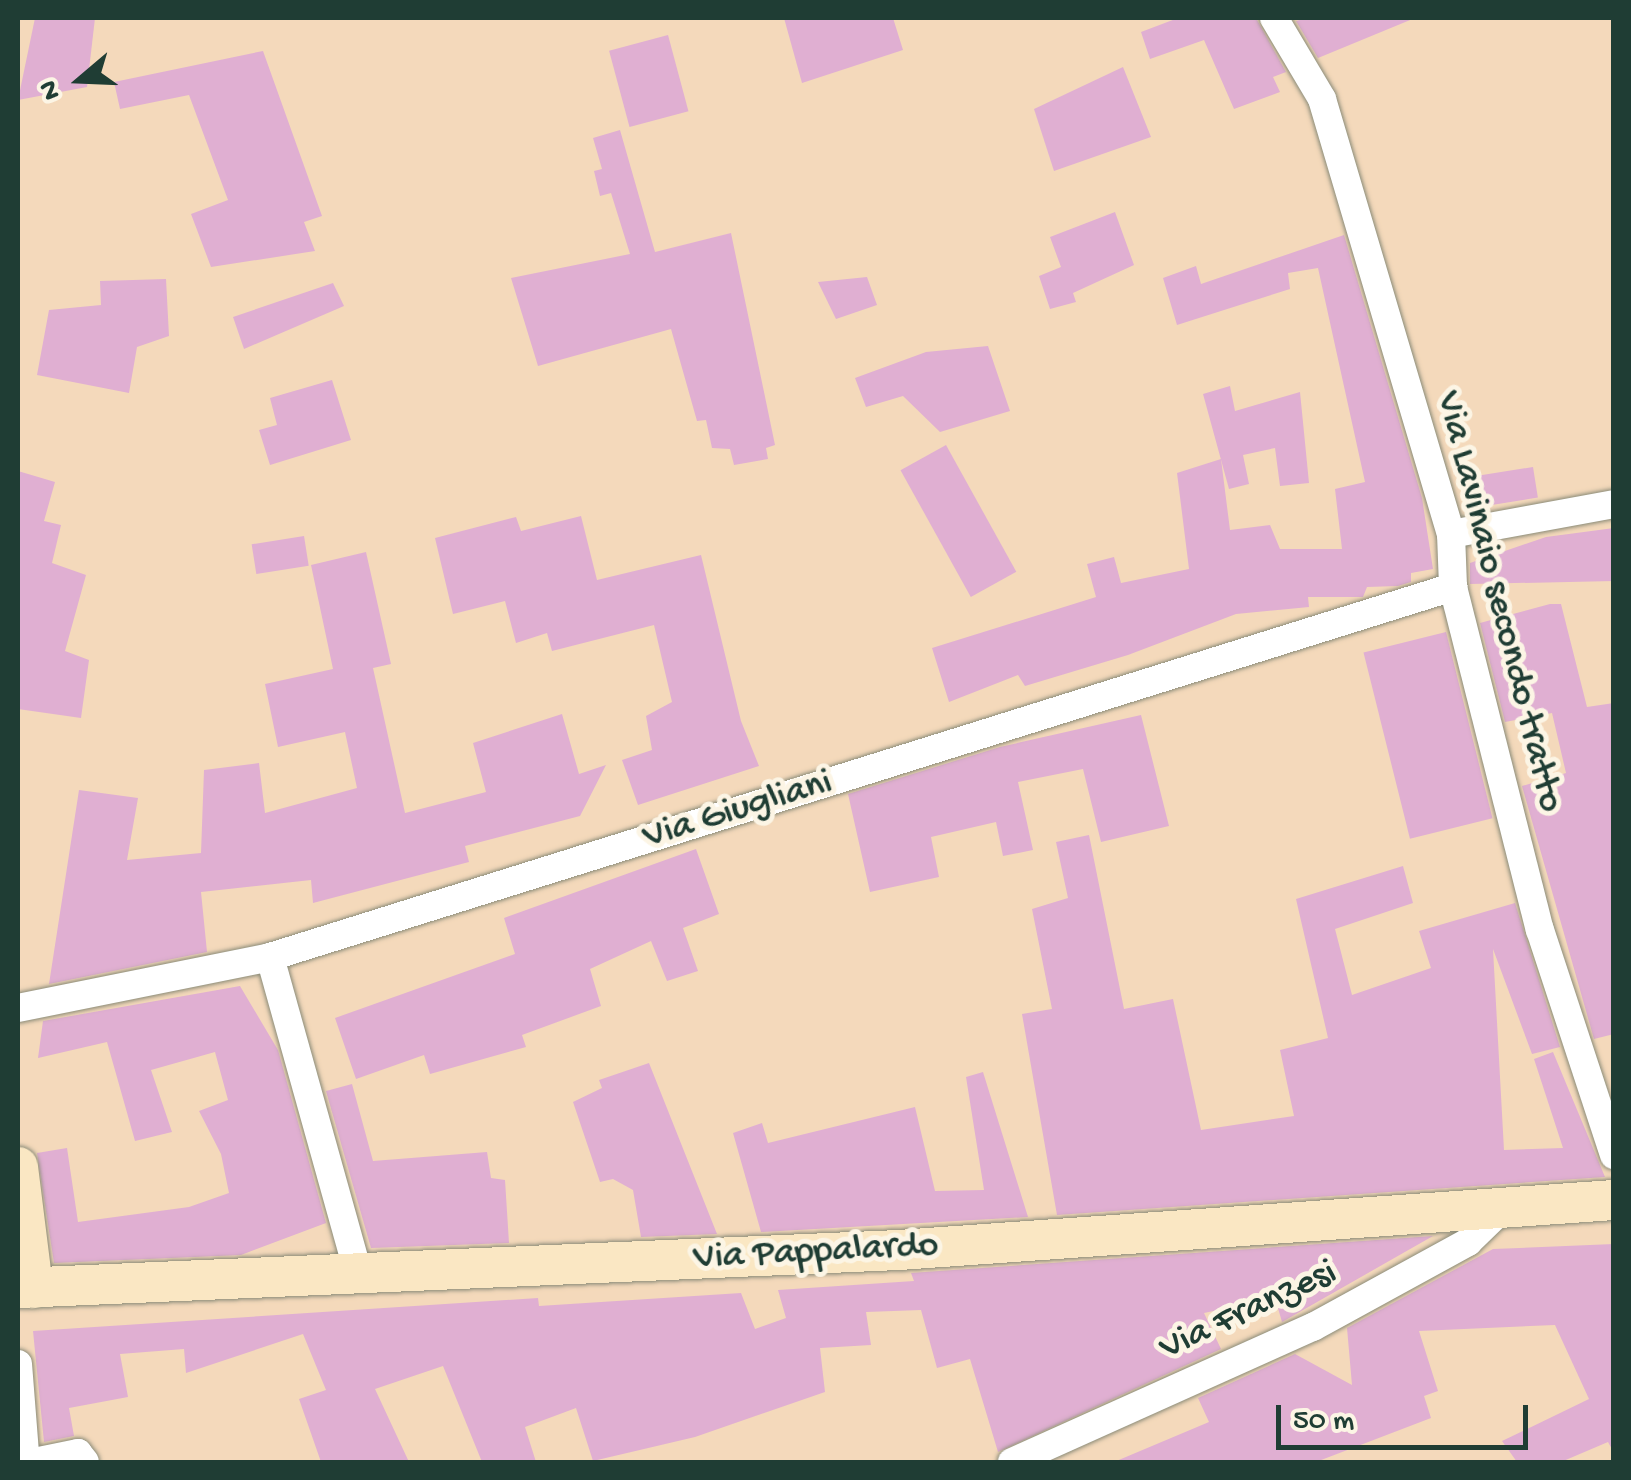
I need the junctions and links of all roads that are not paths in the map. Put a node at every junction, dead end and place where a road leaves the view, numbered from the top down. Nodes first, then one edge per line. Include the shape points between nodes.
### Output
1 (1274, 18) edge
2 (1614, 504) edge
3 (1452, 534) junction
4 (1453, 588) junction
5 (270, 957) junction
6 (18, 1008) edge
7 (1614, 1155) edge
8 (18, 1167) edge
9 (1614, 1200) edge
10 (1504, 1207) junction
11 (358, 1273) junction
12 (25, 1288) edge
13 (18, 1364) edge
14 (33, 1462) edge
15 (84, 1462) edge
16 (1012, 1462) edge

1 - 3 street, Via Lavinaio secondo tratto via 1322,99
2 - 3 street
3 - 4 street, Via Lavinaio secondo tratto
4 - 5 street, Via Giugliani
4 - 7 street, Via Lavinaio secondo tratto via 1540,930
5 - 6 street, Via Giugliani
5 - 11 street
8 - 12 main road
9 - 10 main road, Via Pappalardo
10 - 11 main road, Via Pappalardo via 898,1250
10 - 16 street, Via Franzesi via 1468,1242 1313,1327
11 - 12 main road, Via Pappalardo
13 - 14 street via 25,1453
14 - 15 street via 78,1453

